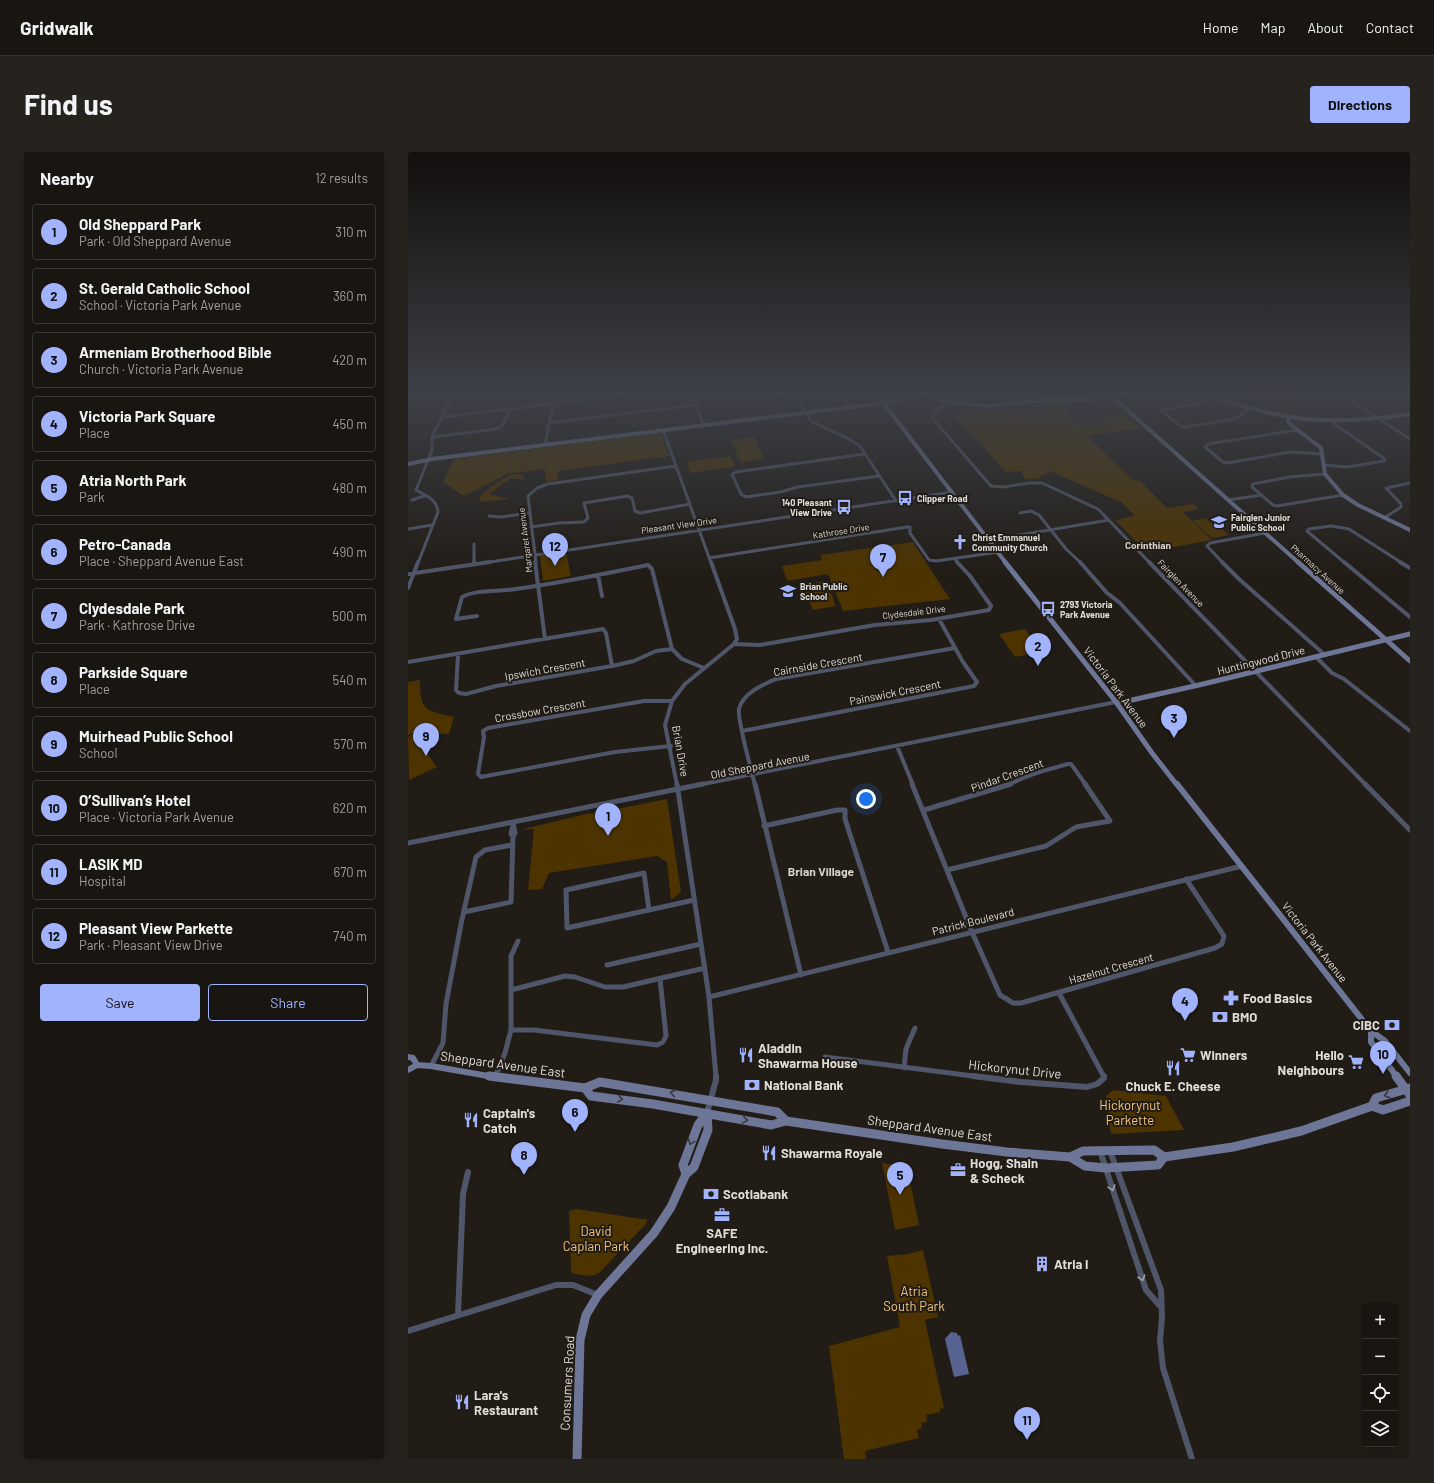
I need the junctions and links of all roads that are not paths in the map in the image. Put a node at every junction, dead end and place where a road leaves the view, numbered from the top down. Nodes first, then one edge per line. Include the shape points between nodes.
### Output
1 (431, 453) edge
2 (483, 453) edge
3 (671, 453) edge
4 (922, 453) edge
5 (962, 453) edge
6 (1175, 453) edge
7 (1212, 453) edge
8 (1285, 453) edge
9 (1307, 453) edge
10 (1376, 453) edge
11 (865, 454) joint
12 (1323, 454) joint
13 (428, 460) junction
14 (408, 464) edge
15 (1324, 465) junction
16 (676, 466) junction
17 (1325, 474) junction
18 (880, 476) junction
19 (1410, 483) edge
20 (952, 492) junction
21 (1262, 495) junction
22 (1344, 495) junction
23 (424, 496) junction
24 (412, 500) dead end
25 (1228, 500) junction
26 (896, 501) junction
27 (690, 504) junction
28 (530, 513) junction
29 (1020, 513) dead end
30 (489, 516) dead end
31 (1384, 518) junction
32 (1109, 520) junction
33 (432, 525) junction
34 (531, 527) junction
35 (408, 529) edge
36 (699, 530) junction
37 (1051, 530) junction
38 (1410, 530) edge
39 (1265, 533) junction
40 (989, 540) junction
41 (474, 544) dead end
42 (999, 552) junction
43 (536, 554) junction
44 (709, 558) junction
45 (955, 559) junction
46 (474, 564) junction
47 (1410, 568) edge
48 (413, 573) junction
49 (408, 574) edge
50 (598, 575) junction
51 (539, 586) junction
52 (408, 588) edge
53 (602, 596) dead end
54 (477, 616) dead end
55 (1410, 617) edge
56 (939, 618) junction
57 (1410, 634) edge
58 (545, 639) junction
59 (1386, 640) junction
60 (734, 644) junction
61 (955, 648) junction
62 (672, 649) junction
63 (458, 654) junction
64 (1325, 654) junction
65 (1316, 657) junction
66 (1410, 661) edge
67 (408, 662) edge
68 (612, 666) junction
69 (704, 668) junction
70 (1256, 671) junction
71 (1196, 686) junction
72 (672, 702) junction
73 (1116, 702) junction
74 (742, 731) junction
75 (1410, 731) edge
76 (671, 746) junction
77 (897, 746) junction
78 (754, 775) junction
79 (678, 790) junction
80 (924, 810) junction
81 (513, 824) junction
82 (764, 826) junction
83 (1410, 830) edge
84 (408, 843) edge
85 (512, 845) junction
86 (1242, 866) junction
87 (947, 870) junction
88 (1186, 879) junction
89 (694, 900) junction
90 (649, 910) junction
91 (464, 912) junction
92 (972, 932) junction
93 (518, 941) dead end
94 (701, 944) junction
95 (888, 952) junction
96 (607, 965) dead end
97 (705, 968) junction
98 (801, 975) junction
99 (660, 979) junction
100 (511, 990) junction
101 (1059, 993) junction
102 (709, 997) junction
103 (915, 1028) dead end
104 (511, 1030) junction
105 (1371, 1031) junction
106 (408, 1057) edge
107 (825, 1057) dead end
108 (417, 1065) junction
109 (431, 1066) junction
110 (904, 1068) junction
111 (408, 1070) edge
112 (1410, 1073) edge
113 (495, 1077) junction
114 (585, 1088) junction
115 (1408, 1090) edge
116 (712, 1100) junction
117 (1410, 1101) edge
118 (1372, 1106) junction
119 (707, 1113) junction
120 (786, 1121) junction
121 (1100, 1151) junction
122 (1110, 1151) junction
123 (1070, 1157) junction
124 (1164, 1157) junction
125 (1117, 1167) junction
126 (1106, 1168) junction
127 (468, 1172) dead end
128 (598, 1295) junction
129 (1161, 1307) junction
130 (458, 1315) junction
131 (408, 1331) edge
132 (577, 1459) edge
133 (1192, 1459) edge

1 - 13 street
2 - 13 street
3 - 16 street
4 - 20 street, Victoria Park Avenue
5 - 32 street, Fairglen Avenue via 991,486 998,488 1042,482 1095,507
6 - 25 street, Pharmacy Avenue
7 - 8 street via 1227,463
9 - 12 street
10 - 15 street via 1385,459 1384,461 1347,467
11 - 18 street
11 - 18 street via 732,474 741,494 746,497
12 - 15 street
13 - 14 street
13 - 23 street via 416,490
15 - 17 street
16 - 27 street
16 - 28 street, Margaret Avenue via 543,485 528,496
17 - 21 street via 1253,484 1253,488
17 - 22 street
18 - 26 street
19 - 31 street via 1386,488 1401,507
20 - 26 street, Pleasant View Drive
20 - 40 street, Victoria Park Avenue
21 - 22 street via 1274,505 1280,506
21 - 25 street
22 - 31 street
23 - 24 street
23 - 33 street via 436,502 438,506
25 - 39 street, Pharmacy Avenue
26 - 36 street, Pleasant View Drive
27 - 34 street via 640,513 635,511 632,497 627,496 584,503 588,518 584,522
27 - 36 street
28 - 30 street
28 - 34 street, Margaret Avenue
29 - 37 street via 1036,513
31 - 38 street
32 - 37 street
32 - 70 street, Fairglen Avenue
33 - 35 street
33 - 48 street
34 - 43 street, Margaret Avenue
36 - 43 street, Pleasant View Drive
36 - 44 street
37 - 40 street
37 - 71 street
39 - 59 street, Pharmacy Avenue
39 - 64 street via 1210,543 1207,546 1239,579
40 - 42 street, Victoria Park Avenue
41 - 46 street
42 - 45 street
42 - 73 street, Victoria Park Avenue
43 - 46 street, Pleasant View Drive
43 - 51 street, Margaret Avenue
44 - 45 street, Kathrose Drive via 909,527 910,533 927,559
44 - 60 street via 735,629 737,639
45 - 56 street, Clydesdale Drive via 970,576 991,608
46 - 48 street, Pleasant View Drive
47 - 55 street via 1349,528 1331,526 1307,531
48 - 49 street, Pleasant View Drive
48 - 52 street
50 - 51 street
50 - 53 street
50 - 62 street via 651,566
51 - 54 street via 468,594 462,597 456,619
51 - 58 street, Margaret Avenue
56 - 60 street, Clydesdale Drive via 875,625 760,644
56 - 61 street, Painswick Crescent
57 - 59 street, Huntingwood Drive
58 - 63 street
58 - 68 street via 603,629
59 - 64 street, Huntingwood Drive
59 - 66 street, Pharmacy Avenue
60 - 69 street, Brian Drive
61 - 74 street, Cairnside Crescent via 776,679 766,683 741,704 739,710
61 - 74 street, Painswick Crescent via 977,682 974,686
62 - 68 street, Ipswich Crescent via 656,651
62 - 69 street via 684,661
63 - 67 street
63 - 68 street, Ipswich Crescent via 456,690 463,694
64 - 65 street, Huntingwood Drive
65 - 70 street, Huntingwood Drive
65 - 75 street via 1332,673 1344,679
69 - 72 street, Brian Drive via 685,684
70 - 71 street, Huntingwood Drive
70 - 83 street, Fairglen Avenue
71 - 73 street, Huntingwood Drive
72 - 76 street, Brian Drive via 666,725
72 - 76 street, Crossbow Crescent via 640,702 488,728 483,731 478,774 482,777 615,752
73 - 77 street, Old Sheppard Avenue
73 - 86 street, Victoria Park Avenue via 1152,753
74 - 78 street, Cairnside Crescent
76 - 79 street, Brian Drive
77 - 78 street, Old Sheppard Avenue
77 - 80 street
78 - 79 street, Old Sheppard Avenue
78 - 82 street, Cairnside Crescent
79 - 81 street, Old Sheppard Avenue
79 - 89 street, Brian Drive
80 - 87 street
80 - 87 street, Pindar Crescent via 1005,787 1034,773 1071,764 1110,821 1075,828 1046,846
81 - 84 street, Old Sheppard Avenue
81 - 85 street
82 - 95 street via 844,810
82 - 98 street, Cairnside Crescent
85 - 91 street via 487,850 476,857
85 - 91 street via 510,902
86 - 88 street, Patrick Boulevard
86 - 105 street, Victoria Park Avenue
87 - 92 street
88 - 92 street, Patrick Boulevard
88 - 101 street, Hazelnut Crescent via 1222,931 1222,944
89 - 90 street
89 - 94 street, Brian Drive
90 - 90 street via 567,928 566,890 644,873
91 - 109 street via 445,1012 443,1043
92 - 95 street, Patrick Boulevard
92 - 101 street, Hazelnut Crescent via 1000,996 1004,999 1021,1003
93 - 100 street via 511,956
94 - 96 street
94 - 97 street, Brian Drive
95 - 98 street, Patrick Boulevard
97 - 99 street
97 - 102 street, Brian Drive
98 - 102 street, Patrick Boulevard
99 - 100 street via 623,987 605,987 565,976
99 - 104 street via 666,1036 663,1042 657,1045 534,1030
100 - 104 street
101 - 110 street, Hickorynut Drive via 1103,1073 1104,1078 1097,1084 1087,1086 1021,1082
102 - 116 street, Brian Drive via 716,1080
103 - 110 street via 906,1049
104 - 113 street
105 - 112 street, Victoria Park Avenue via 1385,1041
105 - 115 street, Victoria Park Avenue via 1371,1042
106 - 108 street via 413,1058
107 - 110 street, Hickorynut Drive
108 - 109 street, Sheppard Avenue East
108 - 111 street
109 - 113 street, Sheppard Avenue East
113 - 114 street, Sheppard Avenue East
116 -> 114 street, Sheppard Avenue East via 600,1082
114 -> 119 street, Sheppard Avenue East via 592,1096
115 -> 118 street, Sheppard Avenue East via 1376,1098
116 - 119 street, Brian Drive
116 - 120 street, Sheppard Avenue East via 777,1112
117 - 118 street, Sheppard Avenue East via 1383,1110
118 - 124 street, Sheppard Avenue East via 1294,1132 1233,1147
119 -> 120 street, Sheppard Avenue East via 771,1124
119 - 128 street, Consumers Road via 708,1130 694,1167 686,1174 671,1207 654,1233
120 - 123 street, Sheppard Avenue East via 942,1144
121 - 122 street, Sheppard Avenue East
121 - 123 street, Sheppard Avenue East via 1083,1151
121 - 126 street
122 - 124 street, Sheppard Avenue East via 1154,1150
122 - 125 street
123 - 126 street, Sheppard Avenue East via 1085,1166
124 - 125 street, Sheppard Avenue East via 1158,1165
125 - 126 street, Sheppard Avenue East
125 - 129 street via 1161,1290
126 -> 129 street via 1146,1290
127 - 130 street via 463,1194
128 - 130 street via 573,1285 556,1286
128 - 132 street, Consumers Road via 586,1315 580,1340
129 - 133 street via 1160,1341 1163,1368
130 - 131 street

